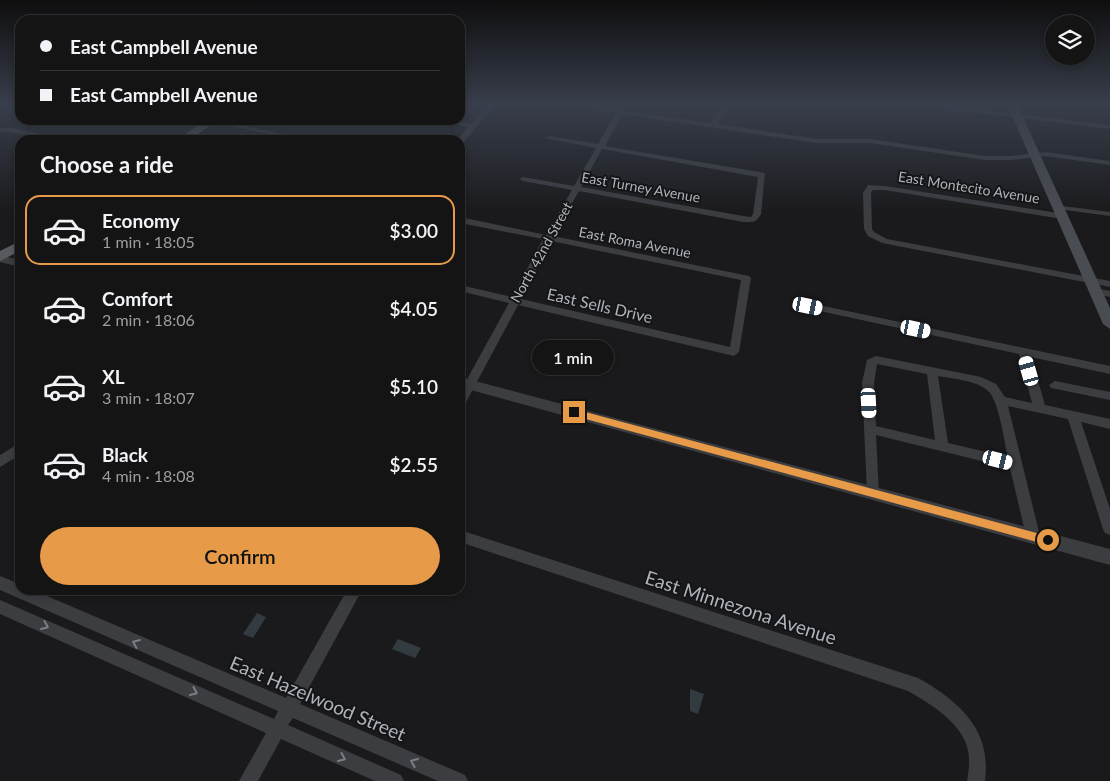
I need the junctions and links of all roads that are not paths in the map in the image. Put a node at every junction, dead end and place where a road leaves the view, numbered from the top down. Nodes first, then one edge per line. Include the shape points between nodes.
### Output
1 (563, 140) edge
2 (604, 140) edge
3 (812, 140) edge
4 (1028, 140) edge
5 (600, 147) junction
6 (1034, 154) junction
7 (1110, 163) edge
8 (523, 179) dead end
9 (576, 189) junction
10 (1060, 211) junction
11 (1110, 214) edge
12 (465, 221) edge
13 (549, 239) junction
14 (15, 248) edge
15 (0, 258) edge
16 (15, 262) edge
17 (1110, 284) edge
18 (1092, 285) junction
19 (465, 289) edge
20 (1110, 294) edge
21 (515, 300) junction
22 (808, 306) dead end
23 (1110, 324) edge
24 (734, 352) joint
25 (1024, 352) junction
26 (932, 370) junction
27 (1110, 370) edge
28 (465, 383) edge
29 (1056, 384) dead end
30 (1110, 396) edge
31 (1001, 400) junction
32 (1040, 409) junction
33 (1073, 416) junction
34 (1110, 424) edge
35 (870, 429) junction
36 (942, 446) junction
37 (15, 452) edge
38 (0, 462) edge
39 (1017, 464) junction
40 (873, 493) junction
41 (1110, 529) edge
42 (1033, 536) junction
43 (465, 538) edge
44 (1110, 557) edge
45 (0, 584) edge
46 (15, 591) edge
47 (25, 595) edge
48 (352, 595) edge
49 (0, 607) edge
50 (161, 654) junction
51 (148, 671) junction
52 (289, 710) junction
53 (278, 729) junction
54 (248, 781) edge
55 (395, 781) edge
56 (459, 781) edge
57 (976, 781) edge

1 - 5 street
2 - 5 street, North 42nd Street
3 - 6 street via 870,141 985,158
4 - 6 main road
5 - 9 street, North 42nd Street
5 - 9 street, East Turney Avenue via 762,175 757,214 754,220
6 - 7 street
6 - 10 main road
8 - 9 street, East Turney Avenue
9 - 13 street, North 42nd Street
10 - 11 street, East Montecito Avenue
10 - 18 main road
10 - 18 street, East Montecito Avenue via 870,187 867,193 868,229 884,241
12 - 13 street, East Roma Avenue
13 - 21 street, North 42nd Street
13 - 24 street, East Roma Avenue via 746,278
14 - 15 main road
15 - 16 street
17 - 18 street
18 - 20 street
18 - 23 main road
19 - 21 street, East Sells Drive
21 - 24 street, East Sells Drive
21 - 28 street, North 42nd Street
22 - 25 street
25 - 27 street
25 - 32 street
26 - 31 street via 986,383
26 - 35 street via 876,360 870,363
26 - 36 street
28 - 40 street
29 - 30 street
31 - 32 street
31 - 39 street
32 - 33 street
33 - 34 street
33 - 41 street
35 - 36 street
35 - 40 street
36 - 39 street
37 - 38 street
39 - 42 street
40 - 42 street
42 - 44 street
43 - 57 street, East Minnezona Avenue via 912,684 942,702 960,719 978,758
46 -> 45 street, East Hazelwood Street
50 -> 47 street, East Hazelwood Street
48 - 52 street
49 -> 51 street
50 - 51 street
50 - 52 street, East Hazelwood Street
51 -> 53 street
52 - 53 street
56 -> 52 street, East Hazelwood Street
53 - 54 street
53 -> 55 street

